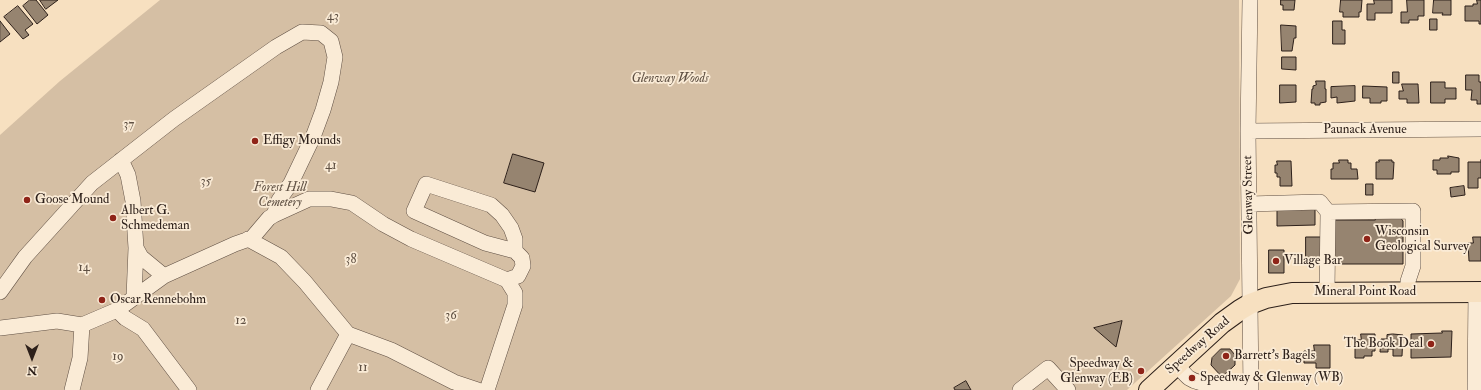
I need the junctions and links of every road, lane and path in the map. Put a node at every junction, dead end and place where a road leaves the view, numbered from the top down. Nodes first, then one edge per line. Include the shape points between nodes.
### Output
1 (1250, 0) edge
2 (1481, 129) edge
3 (1248, 130) junction
4 (121, 160) junction
5 (1249, 204) junction
6 (1328, 212) junction
7 (274, 214) junction
8 (248, 240) junction
9 (136, 248) junction
10 (515, 251) junction
11 (164, 276) junction
12 (507, 280) junction
13 (0, 292) edge
14 (1328, 292) junction
15 (1408, 292) junction
16 (1478, 292) edge
17 (134, 297) junction
18 (1250, 304) junction
19 (118, 310) junction
20 (82, 325) junction
21 (0, 328) edge
22 (348, 334) junction
23 (1176, 364) junction
24 (1251, 387) edge
25 (72, 390) edge
26 (189, 390) edge
27 (318, 390) edge
28 (478, 390) edge
29 (487, 390) edge
30 (1020, 390) edge
31 (1068, 390) edge
32 (1149, 390) edge
33 (1475, 390) edge

1 - 3 street, Glenway Street
2 - 3 street, Paunack Avenue
3 - 5 street, Glenway Street
4 - 7 street via 276,47 302,32 321,33 331,41 335,57 324,110
4 - 9 street via 128,175 132,195
4 - 13 street via 92,182 25,257
5 - 6 street via 1320,202
5 - 18 street, Glenway Street
6 - 14 street
6 - 15 street via 1413,211 1413,266 1408,281
7 - 8 street
7 - 12 street via 309,199 331,199 352,203 411,239
8 - 11 street
8 - 22 street via 281,257
9 - 11 street via 141,257
9 - 17 street
10 - 10 street via 485,243 414,211 426,184 491,205 511,228 515,239
10 - 12 street via 522,258 523,266 518,276
11 - 17 street
12 - 29 street via 515,293 515,305
14 - 15 main road, Mineral Point Road
14 - 18 main road, Mineral Point Road via 1292,293
15 - 16 main road, Mineral Point Road
16 - 33 street
17 - 19 street
18 - 23 main road, Speedway Road via 1222,324
18 - 24 street, Glenway Street
19 - 20 street
19 - 26 street via 125,318 143,329
20 - 21 street via 57,321
20 - 25 street via 80,358
22 - 27 street
22 - 28 street via 391,350 454,382
23 - 24 street via 1188,377 1198,382
23 - 32 main road, Speedway Road
30 - 31 street via 1048,368

